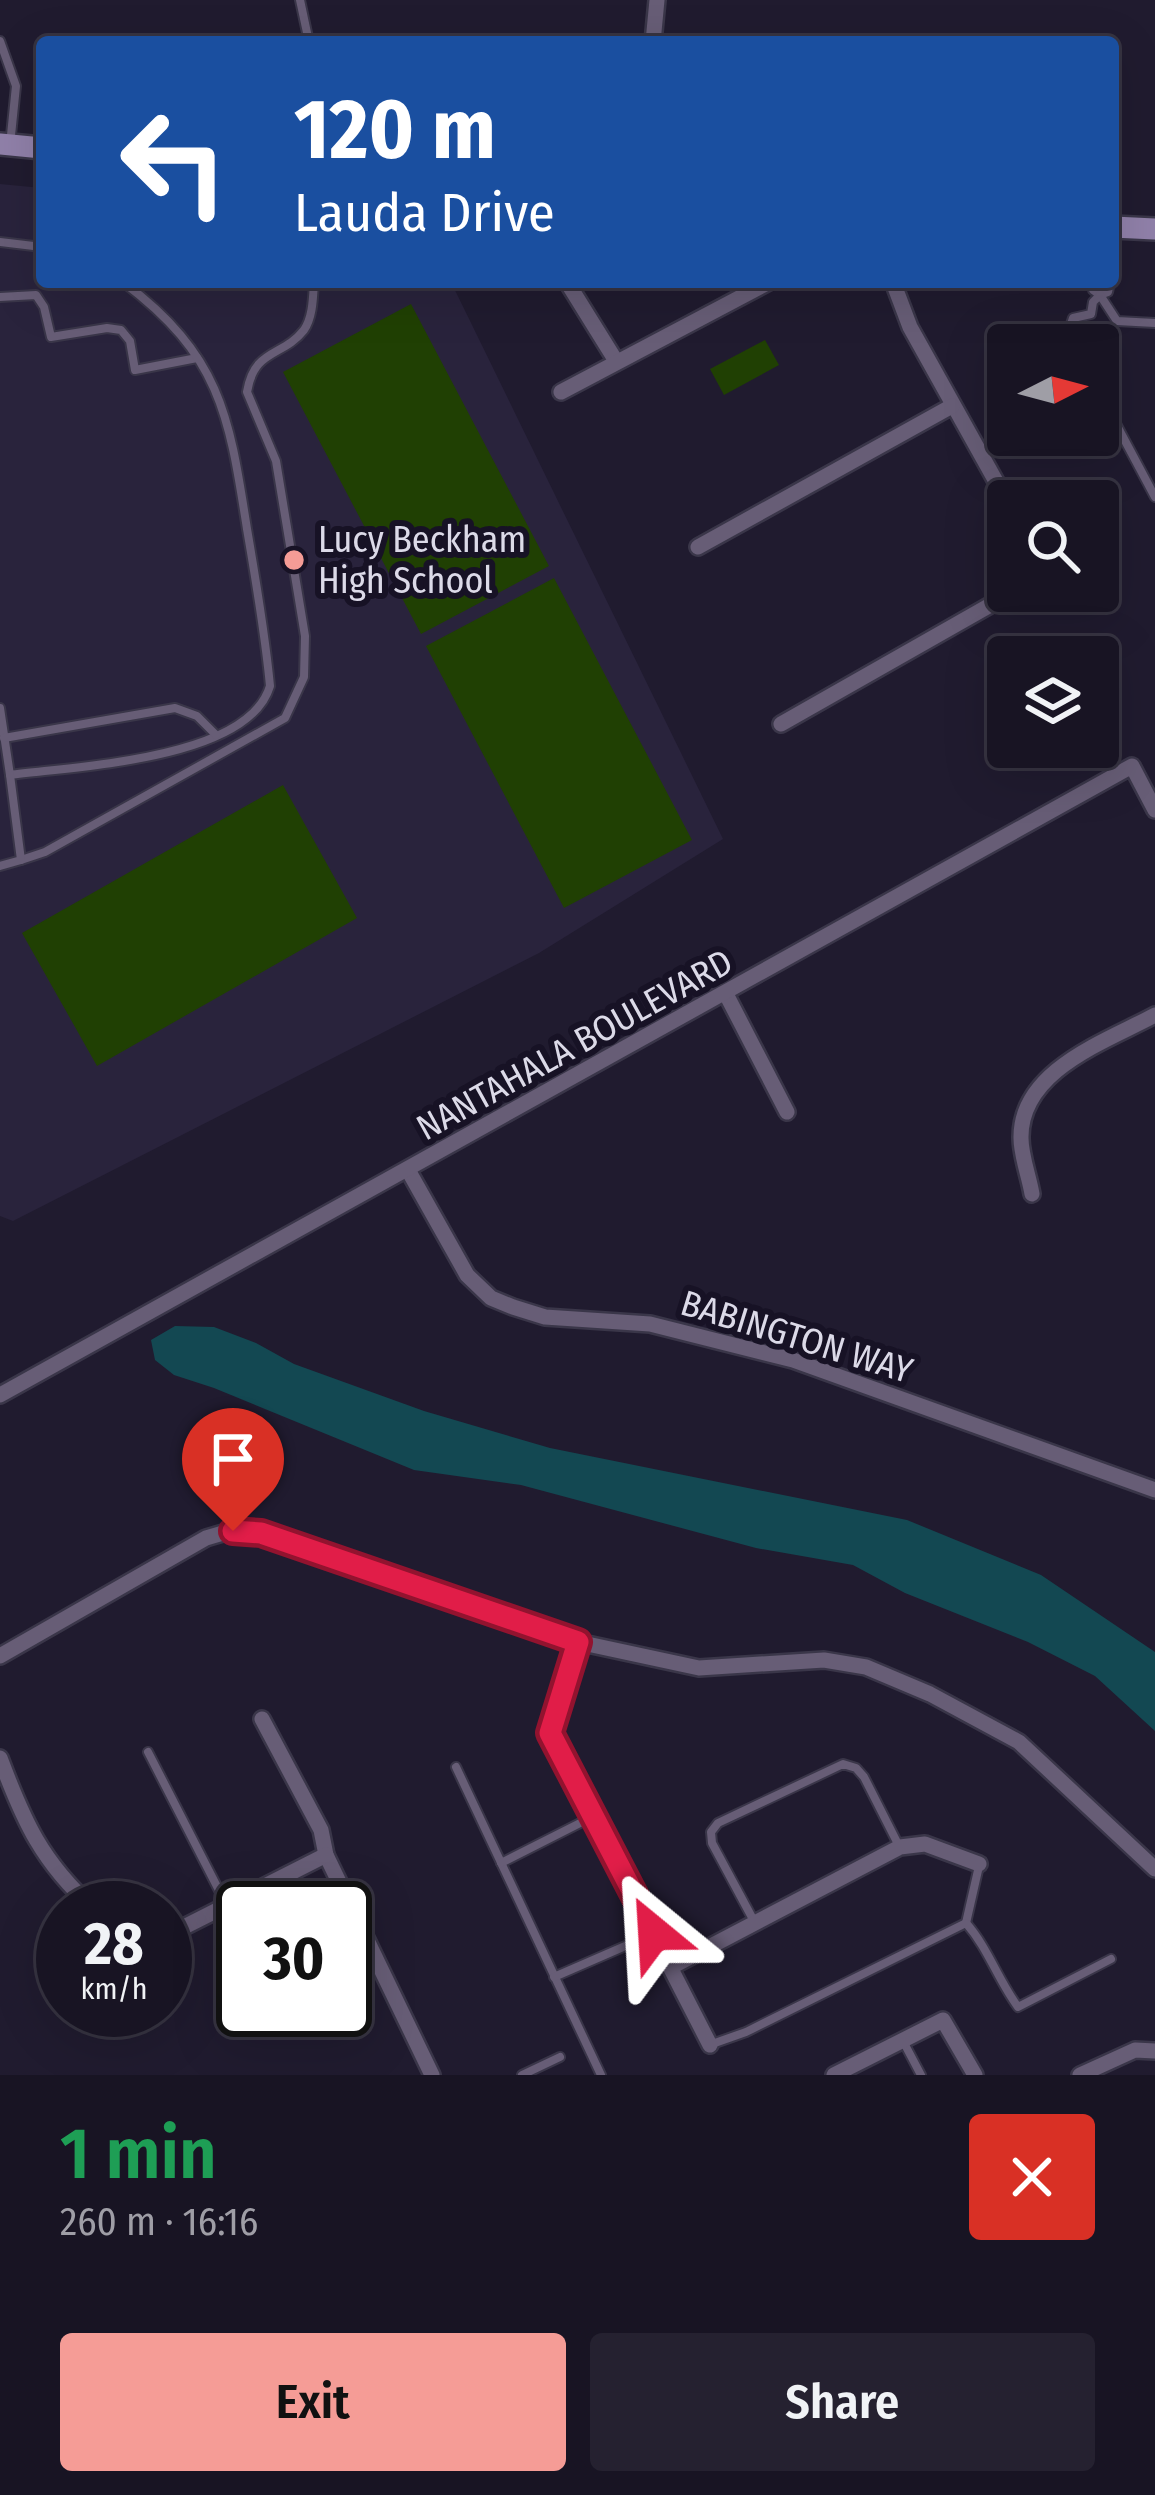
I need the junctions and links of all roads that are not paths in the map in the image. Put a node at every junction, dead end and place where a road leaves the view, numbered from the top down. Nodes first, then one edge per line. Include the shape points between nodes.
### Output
1 (300, 0) edge
2 (657, 0) edge
3 (655, 21) junction
4 (308, 36) edge
5 (654, 36) edge
6 (660, 36) edge
7 (0, 41) edge
8 (5, 145) edge
9 (36, 148) edge
10 (1119, 227) edge
11 (1155, 229) edge
12 (0, 242) edge
13 (36, 246) edge
14 (130, 288) edge
15 (314, 288) edge
16 (571, 288) edge
17 (757, 288) edge
18 (895, 288) edge
19 (1093, 288) edge
20 (1109, 288) edge
21 (1100, 296) junction
22 (0, 297) edge
23 (1155, 323) edge
24 (1071, 324) edge
25 (197, 358) junction
26 (616, 361) junction
27 (560, 392) dead end
28 (952, 406) junction
29 (1119, 429) edge
30 (995, 480) edge
31 (1155, 497) edge
32 (698, 548) dead end
33 (987, 607) edge
34 (0, 708) edge
35 (781, 724) dead end
36 (216, 735) junction
37 (4, 738) junction
38 (10, 775) junction
39 (1155, 810) edge
40 (21, 860) junction
41 (0, 866) edge
42 (726, 994) junction
43 (1155, 1015) edge
44 (787, 1112) dead end
45 (408, 1170) junction
46 (1032, 1194) dead end
47 (0, 1394) edge
48 (1153, 1486) edge
49 (578, 1642) junction
50 (0, 1656) edge
51 (262, 1719) dead end
52 (148, 1752) dead end
53 (0, 1758) edge
54 (456, 1767) dead end
55 (593, 1816) junction
56 (900, 1847) junction
57 (326, 1855) junction
58 (501, 1863) junction
59 (979, 1864) joint
60 (1155, 1869) edge
61 (67, 1881) edge
62 (275, 1881) edge
63 (216, 1884) edge
64 (755, 1923) junction
65 (965, 1923) junction
66 (654, 1933) junction
67 (1111, 1959) dead end
68 (671, 1967) junction
69 (554, 1977) junction
70 (902, 2040) junction
71 (710, 2044) joint
72 (1155, 2051) edge
73 (560, 2056) dead end
74 (432, 2075) edge
75 (522, 2075) edge
76 (601, 2075) edge
77 (834, 2075) edge
78 (921, 2075) edge
79 (975, 2075) edge
80 (1080, 2075) edge

1 - 4 lane
2 - 3 street
3 - 5 street
3 - 6 street
7 - 8 lane via 16,86
8 - 9 main road
10 - 11 main road
12 - 13 lane
14 - 25 lane via 159,309
15 - 40 lane via 304,329 260,359 247,392 276,461 305,636 304,677 285,718
16 - 26 street
17 - 26 street
18 - 28 street
19 - 21 lane
20 - 21 lane
21 - 23 lane via 1117,321
21 - 24 lane via 1091,314
22 - 25 lane via 36,296 51,337 121,330 135,370
25 - 36 lane via 230,427 270,686 257,713
26 - 27 street
28 - 30 street
28 - 32 street
29 - 31 lane
33 - 35 street
34 - 37 lane
36 - 37 lane via 175,708
36 - 38 lane via 182,751
37 - 38 lane
38 - 40 lane
39 - 42 street, NANTAHALA BOULEVARD via 1132,766
40 - 41 lane
42 - 44 street
42 - 45 street, NANTAHALA BOULEVARD
43 - 46 street via 1055,1070 1030,1102 1021,1135
45 - 47 street, NANTAHALA BOULEVARD
45 - 48 street, BABINGTON WAY via 467,1275 491,1298 545,1317 650,1324 771,1353
49 - 50 street via 261,1533 233,1531 206,1538
49 - 55 street via 550,1733
49 - 60 street via 699,1668 824,1660 866,1667 1019,1742
51 - 57 street via 321,1830
52 - 63 lane
53 - 61 street via 23,1820
54 - 58 lane
55 - 58 lane
55 - 66 street
56 - 59 street via 925,1844
56 - 64 street
56 - 64 lane via 864,1777 843,1764 718,1823 712,1843
57 - 62 street
57 - 74 street
58 - 69 lane
59 - 65 lane
64 - 68 street
65 - 67 lane via 1018,2007
65 - 71 lane
66 - 68 street
66 - 69 lane
68 - 71 street
69 - 76 lane
70 - 77 street
70 - 78 lane
70 - 79 street via 943,2020
72 - 80 street via 1135,2050
73 - 75 lane

